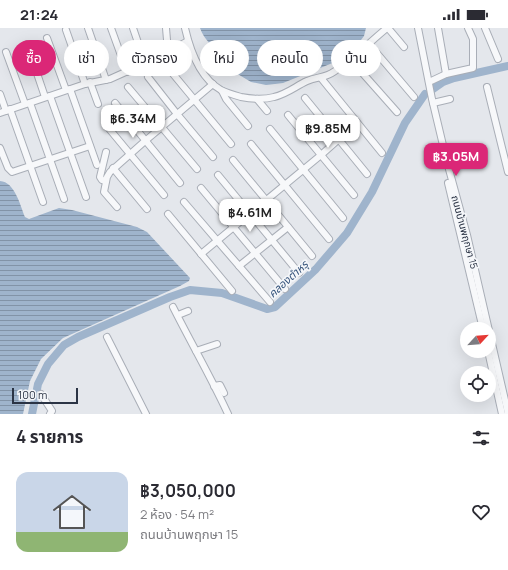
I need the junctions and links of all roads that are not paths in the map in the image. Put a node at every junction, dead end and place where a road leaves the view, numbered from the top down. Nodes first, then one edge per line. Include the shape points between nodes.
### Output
1 (88, 28) edge
2 (111, 28) edge
3 (133, 28) edge
4 (166, 28) edge
5 (185, 28) edge
6 (387, 28) edge
7 (417, 28) edge
8 (438, 28) edge
9 (468, 28) edge
10 (485, 28) edge
11 (66, 30) dead end
12 (47, 38) dead end
13 (137, 40) edge
14 (167, 40) edge
15 (188, 40) edge
16 (374, 40) edge
17 (117, 44) edge
18 (404, 47) dead end
19 (192, 50) edge
20 (6, 52) dead end
21 (381, 58) edge
22 (498, 59) dead end
23 (331, 73) edge
24 (446, 74) junction
25 (40, 76) edge
26 (117, 76) edge
27 (174, 76) edge
28 (365, 76) edge
29 (148, 77) dead end
30 (321, 78) junction
31 (106, 80) junction
32 (429, 82) junction
33 (88, 83) junction
34 (213, 84) junction
35 (128, 87) dead end
36 (487, 87) dead end
37 (68, 90) junction
38 (222, 91) junction
39 (0, 94) edge
40 (48, 96) junction
41 (414, 97) dead end
42 (305, 98) dead end
43 (257, 99) junction
44 (450, 99) dead end
45 (194, 100) junction
46 (115, 103) dead end
47 (433, 103) junction
48 (27, 104) junction
49 (98, 104) dead end
50 (5, 111) edge
51 (267, 111) dead end
52 (397, 112) dead end
53 (177, 114) junction
54 (288, 115) dead end
55 (357, 123) junction
56 (106, 125) dead end
57 (162, 126) junction
58 (248, 126) dead end
59 (270, 129) dead end
60 (339, 140) junction
61 (145, 141) junction
62 (231, 144) dead end
63 (251, 144) dead end
64 (90, 146) junction
65 (0, 148) edge
66 (106, 152) dead end
67 (70, 153) junction
68 (382, 153) dead end
69 (129, 154) junction
70 (321, 156) junction
71 (213, 157) dead end
72 (50, 160) junction
73 (233, 160) dead end
74 (30, 166) junction
75 (97, 166) dead end
76 (113, 168) junction
77 (197, 169) dead end
78 (304, 170) junction
79 (508, 172) edge
80 (367, 174) dead end
81 (218, 175) dead end
82 (106, 181) junction
83 (180, 183) dead end
84 (285, 185) junction
85 (201, 188) dead end
86 (354, 195) dead end
87 (164, 196) dead end
88 (86, 197) dead end
89 (64, 199) dead end
90 (266, 200) junction
91 (43, 202) dead end
92 (184, 202) dead end
93 (455, 203) junction
94 (117, 207) dead end
95 (147, 209) dead end
96 (168, 214) dead end
97 (250, 214) junction
98 (343, 218) dead end
99 (288, 227) junction
100 (233, 228) junction
101 (328, 239) dead end
102 (272, 240) junction
103 (217, 241) junction
104 (201, 254) junction
105 (255, 254) junction
106 (312, 256) dead end
107 (239, 266) junction
108 (299, 273) dead end
109 (285, 289) dead end
110 (232, 291) dead end
111 (270, 302) dead end
112 (173, 307) dead end
113 (188, 311) dead end
114 (483, 314) junction
115 (178, 316) junction
116 (483, 322) edge
117 (107, 337) dead end
118 (218, 344) dead end
119 (196, 351) junction
120 (490, 358) edge
121 (499, 385) junction
122 (214, 386) junction
123 (224, 393) dead end
124 (41, 394) dead end
125 (508, 413) edge
126 (50, 414) edge
127 (146, 414) edge
128 (228, 414) edge
129 (502, 414) edge

1 - 31 street
2 - 17 street
3 - 13 street
4 - 14 street
5 - 15 street
6 - 16 street
6 - 18 street
7 - 32 street, ถนนบ้านพฤกษา 15
7 - 93 street, ถนนบ้านพฤกษา 15
8 - 24 street
9 - 24 street via 473,39 473,68
10 - 22 street
11 - 33 street
12 - 37 street
19 - 34 street
20 - 48 street
21 - 41 street
23 - 30 street
24 - 32 street
25 - 40 street
26 - 31 street
27 - 45 street
28 - 52 street
29 - 53 street
30 - 43 street via 308,80 285,94
30 - 55 street
31 - 33 street
32 - 47 street, ถนนบ้านพฤกษา 15
33 - 37 street
33 - 49 street
34 - 38 street
34 - 45 street
35 - 57 street
36 - 79 street
37 - 40 street
37 - 64 street
38 - 43 street
38 - 58 street
39 - 50 street
40 - 48 street
40 - 67 street
42 - 60 street
43 - 51 street
44 - 47 street
45 - 53 street
45 - 62 street
46 - 61 street
47 - 93 street, ถนนบ้านพฤกษา 15
48 - 50 street
48 - 72 street
50 - 74 street
53 - 57 street
53 - 71 street
54 - 70 street
55 - 60 street
55 - 68 street
56 - 69 street
57 - 61 street
57 - 77 street
59 - 78 street
60 - 70 street
60 - 80 street
61 - 69 street
61 - 83 street
63 - 84 street
64 - 67 street
64 - 75 street
65 - 74 street via 10,171
66 - 82 street via 100,177
67 - 72 street
67 - 88 street
69 - 76 street
69 - 87 street
70 - 78 street
70 - 86 street
72 - 74 street
72 - 89 street
73 - 90 street
74 - 91 street
76 - 82 street
76 - 95 street
78 - 84 street
78 - 98 street
81 - 97 street
82 - 94 street via 104,192
84 - 90 street
84 - 101 street
85 - 100 street
90 - 97 street
90 - 99 street
92 - 103 street
93 - 114 street, ถนนบ้านพฤกษา 15
96 - 104 street
97 - 100 street
97 - 102 street
99 - 102 street
99 - 106 street
100 - 103 street
100 - 105 street
102 - 105 street
102 - 108 street
103 - 104 street
103 - 107 street
104 - 110 street
105 - 107 street
105 - 109 street
107 - 111 street
112 - 115 street
113 - 115 street
114 - 116 street, ถนนบ้านพฤกษา 15
114 - 121 street, ถนนบ้านพฤกษา 15
115 - 119 street
117 - 127 street
118 - 119 street
119 - 122 street
120 - 121 street, ถนนบ้านพฤกษา 15
121 - 125 street, ถนนบ้านพฤกษา 15
121 - 129 street, ถนนบ้านพฤกษา 15
122 - 123 street via 220,385
122 - 128 street
124 - 126 street via 52,411

